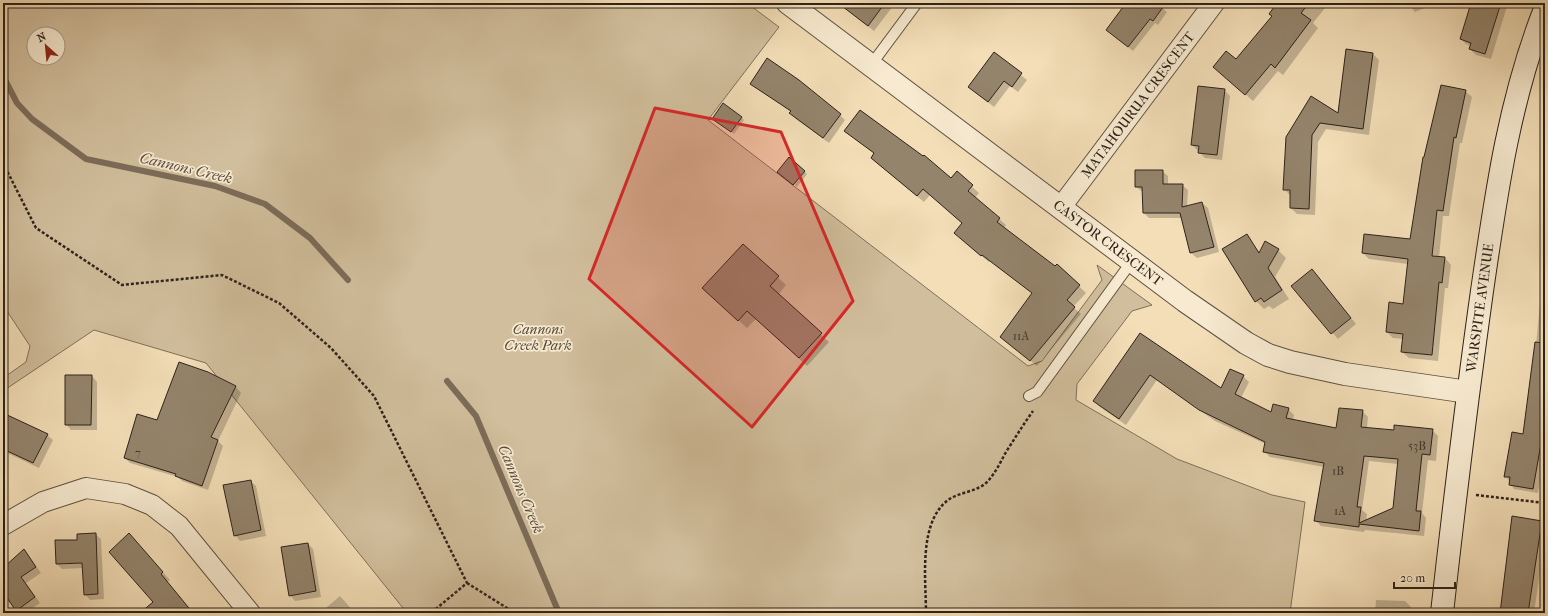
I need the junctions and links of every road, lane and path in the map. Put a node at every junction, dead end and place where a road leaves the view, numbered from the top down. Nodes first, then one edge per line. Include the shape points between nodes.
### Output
1 (788, 3) edge
2 (918, 3) edge
3 (1214, 3) edge
4 (1545, 8) edge
5 (871, 65) junction
6 (3, 163) edge
7 (1061, 207) junction
8 (1132, 260) junction
9 (1468, 392) junction
10 (1029, 396) joint
11 (1455, 492) junction
12 (1545, 503) edge
13 (3, 525) edge
14 (467, 584) junction
15 (250, 613) edge
16 (431, 613) edge
17 (515, 613) edge
18 (926, 613) edge
19 (1442, 613) edge

1 - 5 street, CASTOR CRESCENT
2 - 5 lane
3 - 7 street, MATAHOURUA CRESCENT
4 - 9 street, WARSPITE AVENUE via 1518,92 1504,153
5 - 7 street, CASTOR CRESCENT
6 - 14 path via 36,228 122,285 222,275 279,303 331,348 374,396
7 - 8 street, CASTOR CRESCENT
8 - 9 street, CASTOR CRESCENT via 1226,330 1268,355 1312,369
8 - 10 lane via 1037,392
9 - 11 street, WARSPITE AVENUE
10 - 18 path via 1035,408 992,476 985,484 947,501 930,523 927,537
11 - 12 path
11 - 19 street, WARSPITE AVENUE
13 - 15 street via 43,502 86,488 125,494 152,505 179,526
14 - 16 path
14 - 17 path

